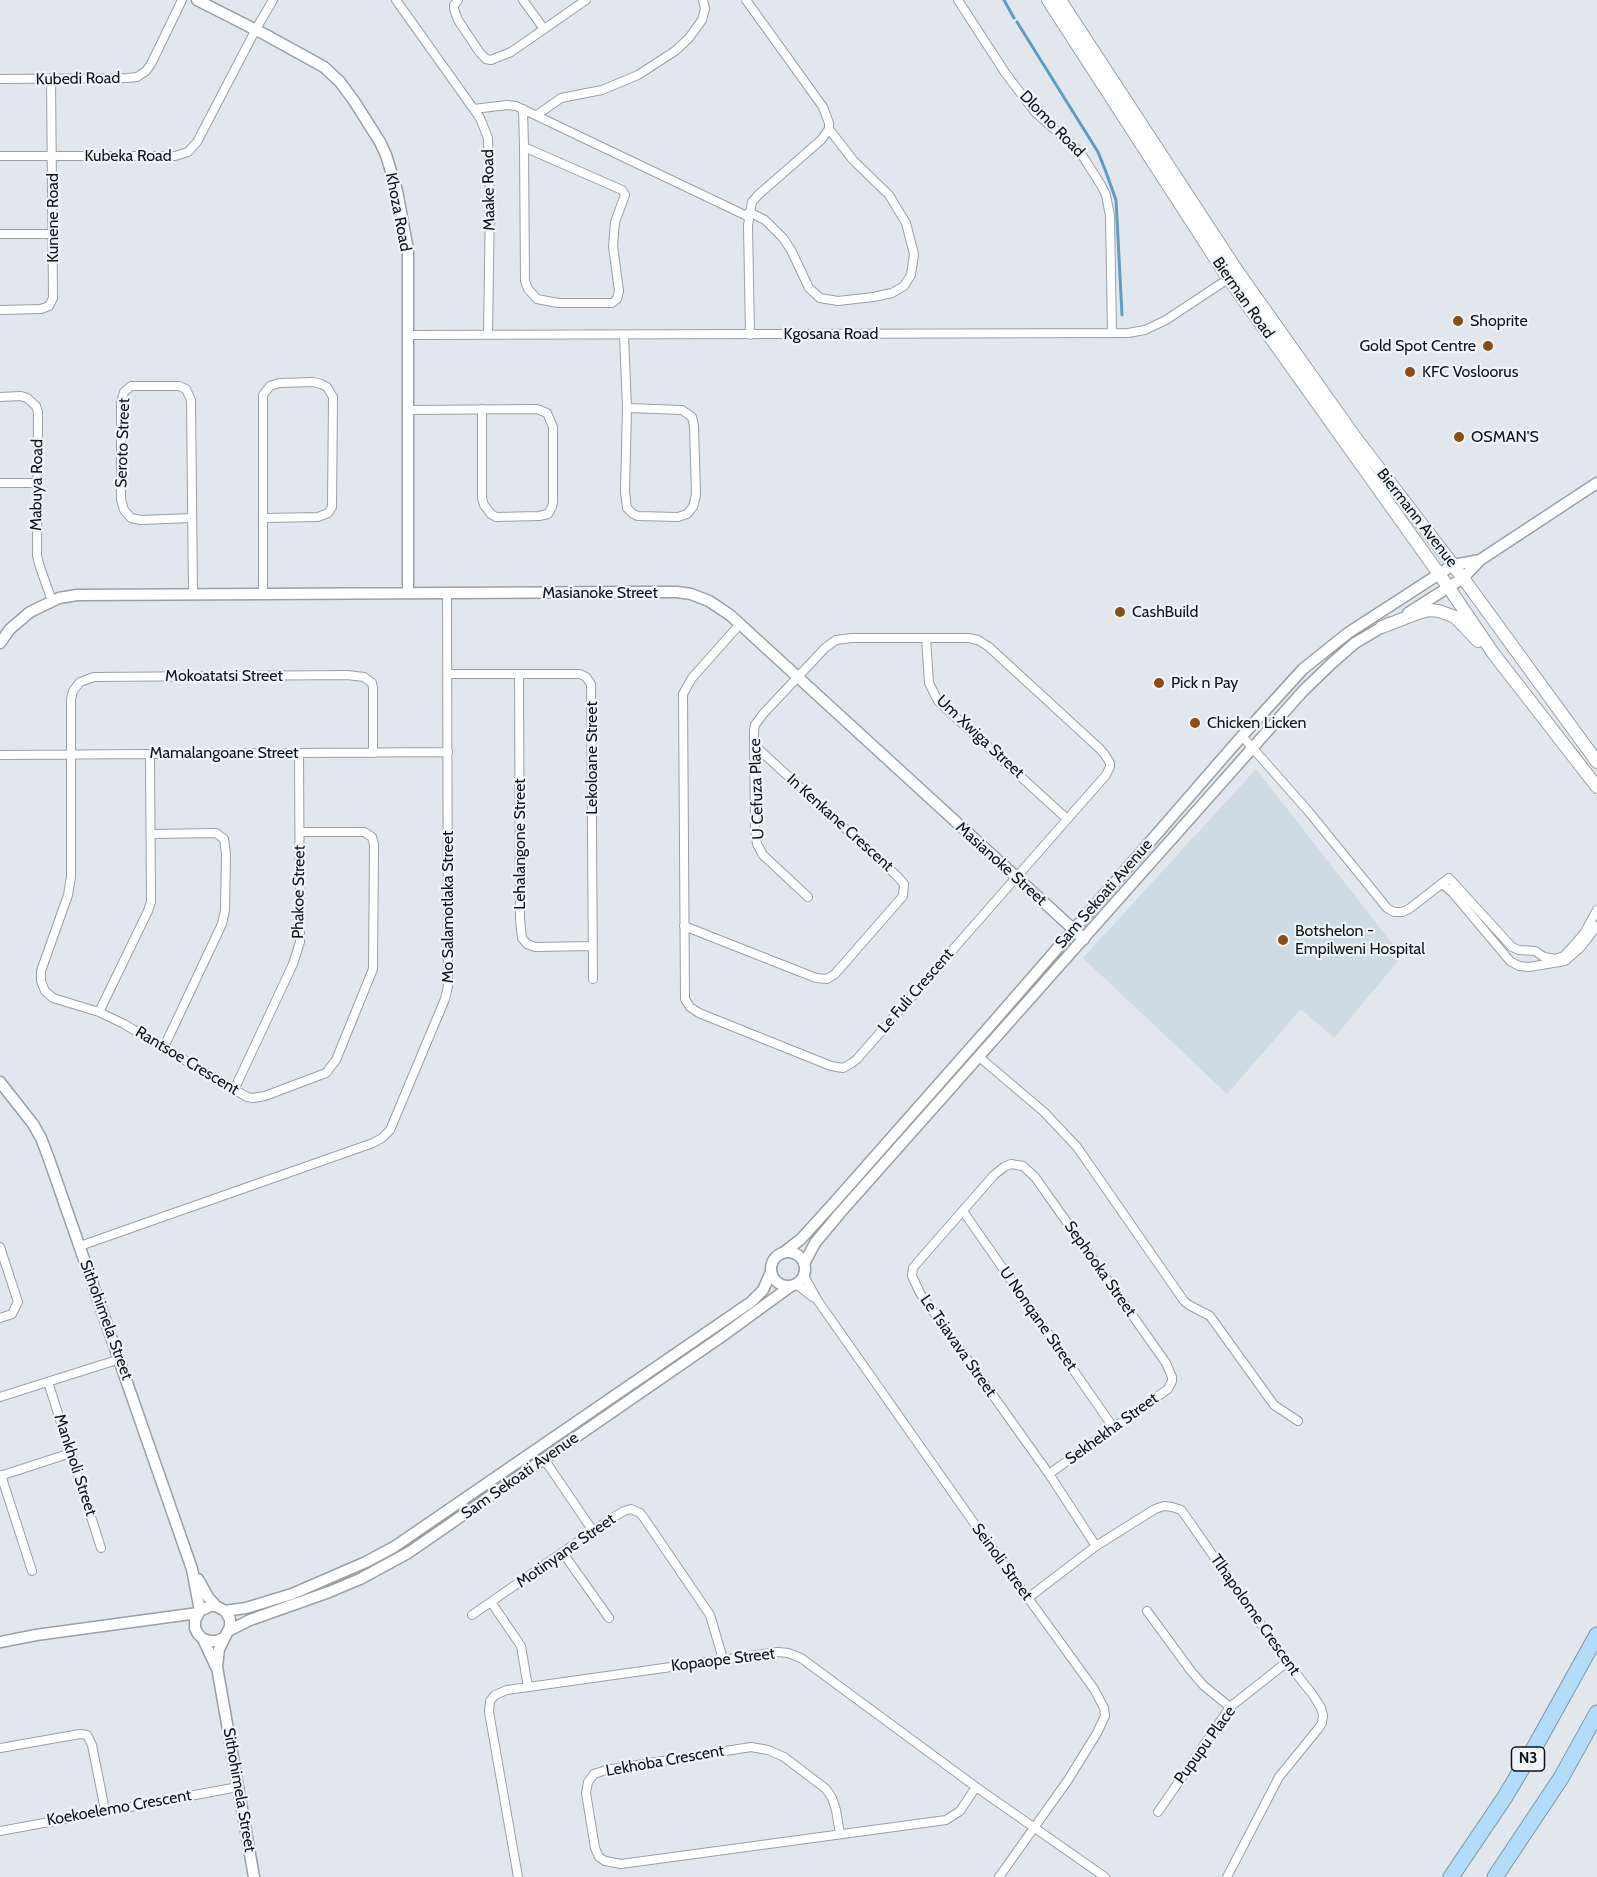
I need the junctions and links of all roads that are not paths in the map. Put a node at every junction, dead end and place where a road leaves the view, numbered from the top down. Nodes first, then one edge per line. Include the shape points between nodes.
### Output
1 (182, 0) edge
2 (197, 0) edge
3 (273, 0) edge
4 (396, 0) edge
5 (458, 0) edge
6 (523, 0) edge
7 (586, 0) edge
8 (703, 0) edge
9 (746, 0) edge
10 (958, 0) edge
11 (1048, 0) edge
12 (1060, 0) edge
13 (256, 29) junction
14 (544, 29) junction
15 (51, 79) junction
16 (0, 80) edge
17 (474, 109) junction
18 (523, 109) junction
19 (537, 115) junction
20 (829, 129) junction
21 (524, 147) junction
22 (0, 156) edge
23 (53, 156) junction
24 (749, 214) junction
25 (0, 234) edge
26 (53, 234) junction
27 (1233, 275) junction
28 (0, 310) edge
29 (1112, 333) junction
30 (407, 335) junction
31 (488, 335) junction
32 (624, 335) junction
33 (750, 335) junction
34 (0, 397) edge
35 (627, 408) junction
36 (407, 410) junction
37 (482, 410) junction
38 (0, 483) edge
39 (38, 483) junction
40 (1597, 483) edge
41 (192, 518) junction
42 (263, 518) junction
43 (1480, 560) junction
44 (1453, 565) junction
45 (1439, 574) junction
46 (1463, 578) junction
47 (1449, 588) junction
48 (447, 592) junction
49 (408, 593) junction
50 (193, 594) junction
51 (263, 594) junction
52 (52, 601) junction
53 (740, 624) junction
54 (1382, 627) junction
55 (926, 638) junction
56 (0, 643) edge
57 (1493, 653) junction
58 (448, 674) junction
59 (519, 675) junction
60 (798, 677) junction
61 (1242, 736) junction
62 (754, 745) junction
63 (1252, 749) junction
64 (448, 752) junction
65 (299, 753) junction
66 (373, 753) junction
67 (70, 754) junction
68 (150, 754) junction
69 (0, 755) edge
70 (1597, 762) edge
71 (1597, 788) edge
72 (1067, 819) junction
73 (300, 832) junction
74 (151, 834) junction
75 (1015, 877) junction
76 (1446, 881) junction
77 (808, 897) dead end
78 (1597, 910) edge
79 (684, 926) junction
80 (1597, 926) edge
81 (1074, 929) junction
82 (1084, 939) junction
83 (592, 946) junction
84 (593, 979) dead end
85 (99, 1012) junction
86 (164, 1047) junction
87 (978, 1056) junction
88 (0, 1082) edge
89 (234, 1090) junction
90 (1018, 1164) joint
91 (963, 1211) junction
92 (80, 1246) junction
93 (0, 1247) edge
94 (783, 1253) junction
95 (804, 1264) junction
96 (771, 1272) junction
97 (797, 1282) junction
98 (0, 1318) edge
99 (120, 1359) junction
100 (1172, 1381) joint
101 (48, 1382) junction
102 (0, 1397) edge
103 (1298, 1421) dead end
104 (1113, 1427) junction
105 (70, 1453) junction
106 (544, 1460) junction
107 (1049, 1474) junction
108 (1, 1475) edge
109 (593, 1531) junction
110 (1096, 1546) junction
111 (101, 1548) dead end
112 (562, 1553) junction
113 (192, 1569) junction
114 (32, 1571) dead end
115 (1028, 1598) junction
116 (491, 1602) junction
117 (221, 1609) junction
118 (1146, 1611) dead end
119 (199, 1612) junction
120 (472, 1615) dead end
121 (173, 1617) junction
122 (609, 1618) dead end
123 (195, 1629) junction
124 (226, 1634) junction
125 (1597, 1635) edge
126 (203, 1639) junction
127 (0, 1642) edge
128 (723, 1659) junction
129 (1287, 1662) junction
130 (217, 1667) junction
131 (528, 1687) junction
132 (1230, 1707) junction
133 (1597, 1713) edge
134 (0, 1748) edge
135 (238, 1787) junction
136 (976, 1787) junction
137 (105, 1810) junction
138 (1158, 1812) dead end
139 (1034, 1828) junction
140 (0, 1831) edge
141 (840, 1834) junction
142 (254, 1877) edge
143 (518, 1877) edge
144 (999, 1877) edge
145 (1105, 1877) edge
146 (1227, 1877) edge
147 (1451, 1877) edge
148 (1495, 1877) edge

1 - 15 street, Kubedi Road via 151,64 141,74 127,78
2 - 13 street, Khoza Road
3 - 13 street, Kubeka Road
4 - 17 street, Maake Road
5 - 14 street via 454,9 459,21 486,59 501,58
6 - 14 street
7 - 14 street
8 - 19 street via 702,20 675,51 638,75 602,90 561,98
9 - 20 street via 823,107
10 - 29 street, Dlomo Road via 1035,112 1080,152 1101,184 1110,216
11 - 27 main road, Bierman Road
12 - 27 main road, Bierman Road
13 - 23 street, Kubeka Road via 198,142 188,152 175,156
13 - 30 street, Khoza Road via 332,73 380,142 392,171 406,238
15 - 16 street, Kubedi Road
15 - 23 street, Kunene Road
17 - 18 street via 507,105
17 - 31 street, Maake Road via 485,129 489,149
18 - 19 street
18 - 21 street
19 - 24 street
20 - 24 street via 758,195
20 - 24 street via 889,195 906,222 914,254 911,275 904,286 892,294 873,297 820,298 809,288 783,238 765,220
21 - 21 street via 528,289 537,299 558,303 612,303 619,291 614,267 615,222 625,195 622,190
22 - 23 street, Kubeka Road
23 - 26 street, Kunene Road
24 - 33 street
25 - 26 street
26 - 28 street, Kunene Road via 54,292 50,306
27 - 29 street, Kgosana Road via 1154,326
27 - 44 main road, Biermann Avenue
27 - 45 main road, Bierman Road
29 - 33 street, Kgosana Road
30 - 31 street, Kgosana Road
30 - 36 street, Khoza Road
31 - 32 street, Kgosana Road
32 - 33 street, Kgosana Road
32 - 35 street
34 - 39 street, Mabuya Road via 21,396 36,406
35 - 35 street via 627,508 638,516 687,514 696,495 692,417 682,410
36 - 37 street
36 - 49 street, Khoza Road
37 - 37 street via 537,409 551,418 553,495 548,514 496,517 484,505
38 - 39 street
39 - 52 street, Mabuya Road via 39,567
40 - 43 street
41 - 41 street, Seroto Street via 189,393 179,386 131,386 121,403 124,510 131,518 141,520
41 - 50 street, Seroto Street
42 - 42 street via 262,401 266,390 274,384 300,382 327,387 333,402 331,510 318,517
42 - 51 street
43 - 44 street
43 - 46 street, Sam Sekoati Avenue
44 - 45 street, Sam Sekoati Avenue
44 - 46 main road, Biermann Avenue
45 - 47 main road, Bierman Road
45 - 61 street, Sam Sekoati Avenue via 1332,645 1303,669
46 - 47 street, Sam Sekoati Avenue
46 - 70 main road, Biermann Avenue
47 - 54 street, Sam Sekoati Avenue
47 - 57 main road, Biermann Avenue
48 - 49 street, Masianoke Street
48 - 53 street, Masianoke Street via 684,593 715,604
48 - 58 street, Mo Salamotlaka Street
49 - 51 street, Masianoke Street
50 - 51 street, Masianoke Street
50 - 52 street, Masianoke Street via 77,595
52 - 56 street, Masianoke Street via 21,619
53 - 60 street, Masianoke Street
53 - 79 street, Le Fuli Crescent via 692,678 683,694
54 - 57 main road via 1428,610 1439,611 1455,617
54 - 63 street, Sam Sekoati Avenue via 1355,643 1315,678
55 - 60 street, Le Fuli Crescent via 836,640
55 - 72 street, Um Xwiga Street via 929,683 938,701
55 - 72 street, Le Fuli Crescent via 969,638 984,643 1105,754 1109,770
57 - 71 main road, Biermann Avenue
58 - 59 street, Lekoloane Street
58 - 64 street, Mo Salamotlaka Street
59 - 83 street, Lehalangone Street via 522,938 535,947
59 - 83 street, Lekoloane Street via 580,674 591,684
60 - 62 street, U Cefuza Place via 758,721
60 - 75 street, Masianoke Street
61 - 63 street
61 - 81 street, Sam Sekoati Avenue
62 - 77 street, U Cefuza Place via 757,844 763,855
62 - 79 street, In Kenkane Crescent via 897,876 904,884 903,896 827,979
63 - 76 street via 1310,812 1387,908 1394,912 1409,909
63 - 82 street, Sam Sekoati Avenue
64 - 66 street, Mamalangoane Street
64 - 92 street, Mo Salamotlaka Street via 448,986 390,1130 373,1143
65 - 66 street, Mamalangoane Street
65 - 68 street, Mamalangoane Street
65 - 73 street, Phakoe Street
66 - 67 street, Mokoatatsi Street via 372,683 364,676 347,675 89,678 73,691
67 - 68 street, Mamalangoane Street
67 - 69 street, Mamalangoane Street
67 - 85 street, Rantsoe Crescent via 71,877 40,978 53,998
68 - 74 street
72 - 75 street, Le Fuli Crescent
73 - 89 street, Phakoe Street via 298,950
73 - 89 street, Rantsoe Crescent via 358,831 372,837 373,969 336,1060 326,1073 259,1098
74 - 85 street via 150,905
74 - 86 street via 216,833 224,839 226,854 222,924
75 - 79 street, Le Fuli Crescent via 857,1059 843,1068 804,1056 690,1007 684,992
75 - 81 street, Masianoke Street
76 - 78 street via 1512,947 1549,958 1564,956
76 - 80 street via 1510,961 1520,966 1565,961
81 - 82 street, Masianoke Street
81 - 94 street, Sam Sekoati Avenue via 831,1206
82 - 87 street, Sam Sekoati Avenue
83 - 84 street, Lekoloane Street
85 - 86 street, Rantsoe Crescent
86 - 89 street, Rantsoe Crescent
87 - 95 street, Sam Sekoati Avenue via 840,1213 815,1243
87 - 103 street via 1077,1147 1184,1301 1210,1316 1274,1405
88 - 92 street, Sithohimela Street via 41,1138
90 - 91 street, Le Tsiavava Street via 999,1170
90 - 100 street, Sephooka Street via 1035,1177 1166,1363
91 - 104 street, U Nonqane Street
91 - 107 street, Le Tsiavava Street via 917,1263 912,1272 914,1282
92 - 99 street, Sithohimela Street
93 - 98 street via 18,1302 12,1314
94 - 95 street via 798,1256
94 - 96 street via 772,1263
95 - 97 street
96 - 97 street via 778,1284
96 - 117 street, Sam Sekoati Avenue via 763,1290 751,1302 394,1547 292,1594 246,1608
97 - 106 street, Sam Sekoati Avenue
97 - 115 street, Seinoli Street via 818,1301
99 - 101 street
99 - 113 street, Sithohimela Street
100 - 104 street, Sekhekha Street via 1168,1389
101 - 102 street
101 - 105 street, Mankholi Street
104 - 107 street, Sekhekha Street
105 - 108 street
105 - 111 street, Mankholi Street
106 - 109 street
106 - 124 street, Sam Sekoati Avenue via 384,1567 329,1592 250,1620
107 - 110 street, Le Tsiavava Street
108 - 114 street
109 - 112 street, Motinyane Street
109 - 128 street, Motinyane Street via 624,1511 640,1513 710,1615
110 - 115 street, Tlhapolome Crescent
110 - 129 street, Tlhapolome Crescent via 1155,1509 1164,1506 1181,1510
112 - 116 street, Motinyane Street
112 - 122 street
113 - 117 street, Sithohimela Street via 208,1597
113 - 119 street, Sithohimela Street
115 - 139 street, Seinoli Street via 1094,1689 1105,1716 1068,1780
116 - 120 street, Motinyane Street
116 - 131 street via 521,1646
117 - 119 street via 210,1606
117 - 124 street via 230,1623
118 - 132 street via 1204,1686
119 - 121 street
119 - 123 street
121 - 123 street
121 - 127 street
123 - 126 street
124 - 126 street via 213,1641
124 - 130 street, Sithohimela Street
125 - 147 highway, N3 via 1505,1797
126 - 130 street, Sithohimela Street
128 - 131 street, Kopaope Street
128 - 136 street, Kopaope Street via 778,1652 801,1658
129 - 132 street, Pupupu Place
129 - 146 street, Tlhapolome Crescent via 1321,1708 1322,1722 1279,1777
130 - 135 street, Sithohimela Street
131 - 143 street, Kopaope Street via 498,1693 489,1706
132 - 138 street, Pupupu Place
133 - 148 highway, N3 via 1561,1778
134 - 137 street via 87,1735
135 - 137 street, Koekoelemo Crescent
135 - 142 street, Sithohimela Street
136 - 139 street, Kopaope Street
136 - 141 street, Lekhoba Crescent via 960,1811 946,1820
137 - 140 street, Koekoelemo Crescent
139 - 144 street
139 - 145 street, Kopaope Street
141 - 141 street, Lekhoba Crescent via 613,1863 599,1857 595,1848 586,1793 588,1782 594,1774 606,1770 751,1747 768,1750 784,1757 826,1789 836,1810

